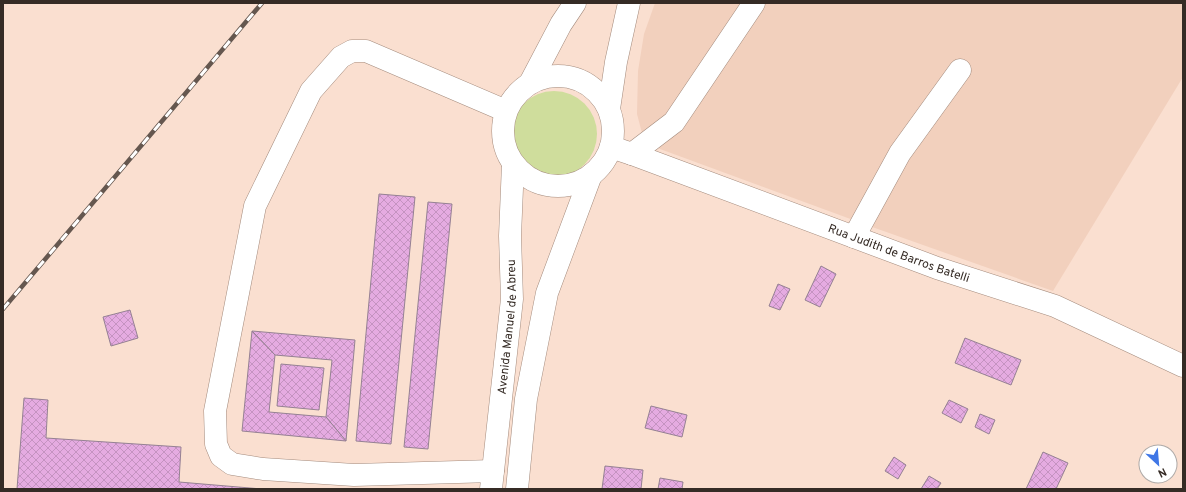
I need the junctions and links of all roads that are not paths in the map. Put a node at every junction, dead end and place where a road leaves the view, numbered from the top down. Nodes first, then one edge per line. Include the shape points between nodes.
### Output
1 (575, 3) edge
2 (629, 3) edge
3 (754, 3) edge
4 (960, 70) dead end
5 (530, 83) junction
6 (609, 109) junction
7 (506, 111) junction
8 (611, 147) junction
9 (632, 154) junction
10 (513, 164) junction
11 (591, 176) junction
12 (854, 237) junction
13 (1183, 366) edge
14 (492, 480) edge
15 (518, 489) edge

1 - 5 main road
2 - 6 main road
3 - 9 main road via 674,122
4 - 12 main road via 900,153
5 - 6 main road via 553,75 576,78 596,90
5 - 7 main road via 516,95
6 - 8 main road via 614,128
7 - 10 main road via 502,129 505,147
7 - 14 main road via 366,51 352,51 341,57 311,91 255,206 215,411 216,444 221,456 232,464 264,469 354,475
8 - 9 main road, Rua Judith de Barros Batelli
8 - 11 main road via 603,163
9 - 12 main road, Rua Judith de Barros Batelli
10 - 11 main road via 529,178 550,186 571,185
10 - 14 main road, Avenida Manuel de Abreu via 510,236 512,299
11 - 15 main road, Avenida Manuel de Abreu via 548,293 526,399
12 - 13 main road, Rua Judith de Barros Batelli via 937,268 1055,306

